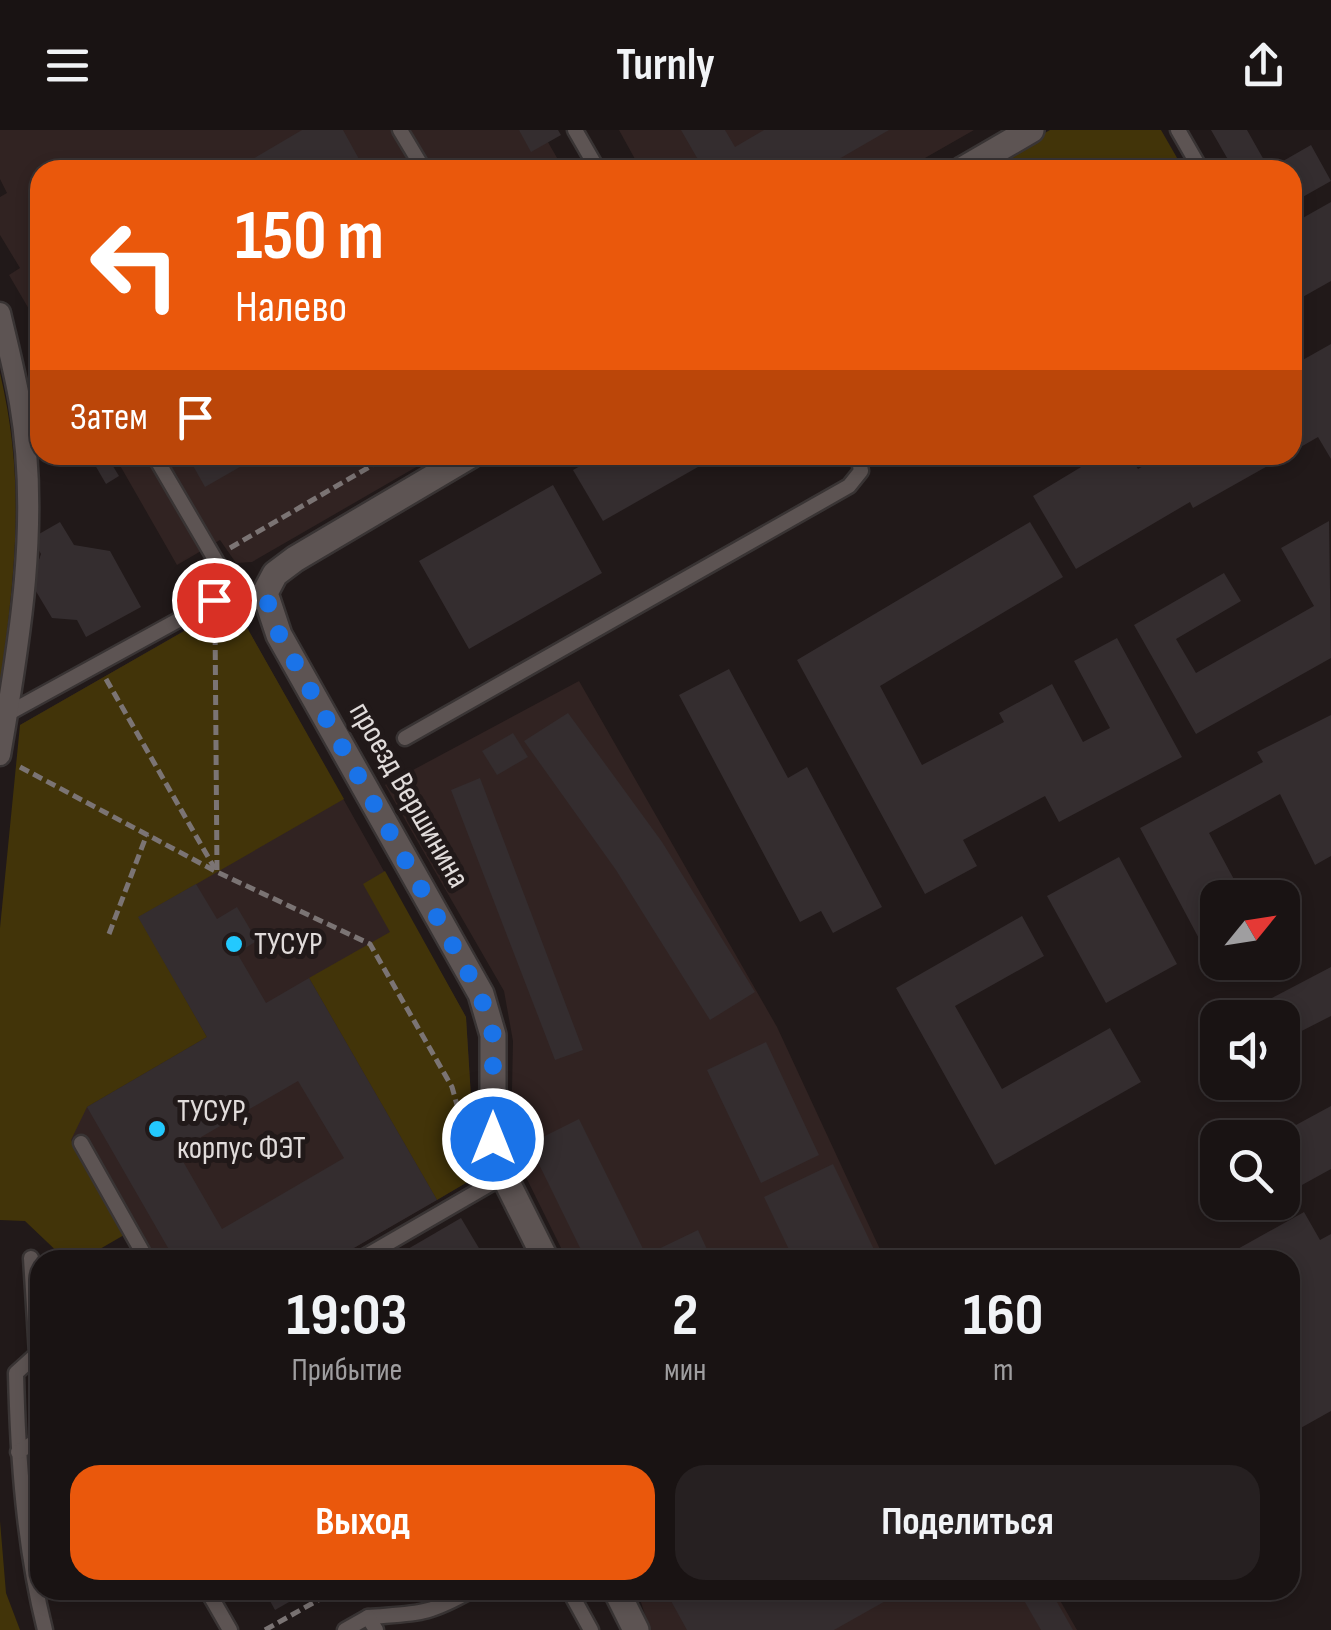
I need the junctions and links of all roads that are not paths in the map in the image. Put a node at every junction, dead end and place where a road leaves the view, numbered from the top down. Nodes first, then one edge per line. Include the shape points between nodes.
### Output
1 (400, 130) edge
2 (575, 130) edge
3 (1031, 130) edge
4 (1178, 130) edge
5 (1001, 137) edge
6 (418, 160) edge
7 (592, 160) edge
8 (974, 160) edge
9 (1195, 160) edge
10 (0, 314) edge
11 (160, 465) edge
12 (453, 465) edge
13 (860, 465) edge
14 (233, 590) junction
15 (264, 592) junction
16 (7, 714) junction
17 (406, 738) dead end
18 (8, 759) edge
19 (81, 1143) dead end
20 (504, 1176) junction
21 (142, 1250) edge
22 (376, 1250) edge
23 (541, 1250) edge
24 (30, 1360) edge
25 (30, 1444) edge
26 (18, 1452) junction
27 (30, 1553) edge
28 (38, 1600) edge
29 (213, 1600) edge
30 (455, 1600) edge
31 (575, 1600) edge
32 (621, 1600) edge
33 (372, 1624) edge
34 (46, 1630) edge
35 (230, 1630) edge
36 (345, 1630) edge
37 (592, 1630) edge
38 (636, 1630) edge

1 - 6 lane
2 - 7 lane
3 - 5 street
4 - 9 lane
5 - 8 street
10 - 16 street via 20,405 28,498
11 - 14 lane
12 - 15 street via 295,559
13 - 17 lane via 859,478 849,486
14 - 15 lane
14 - 16 lane
15 - 20 street, проезд Вершинина via 279,634 480,994 493,1035 493,1139
16 - 18 street
19 - 21 lane
20 - 22 lane
20 - 23 street, проезд Вершинина
24 - 26 lane via 16,1373
25 - 26 lane
26 - 27 lane
28 - 34 lane
29 - 35 lane
30 - 33 lane via 434,1612
31 - 37 lane
32 - 38 street
33 - 36 lane

